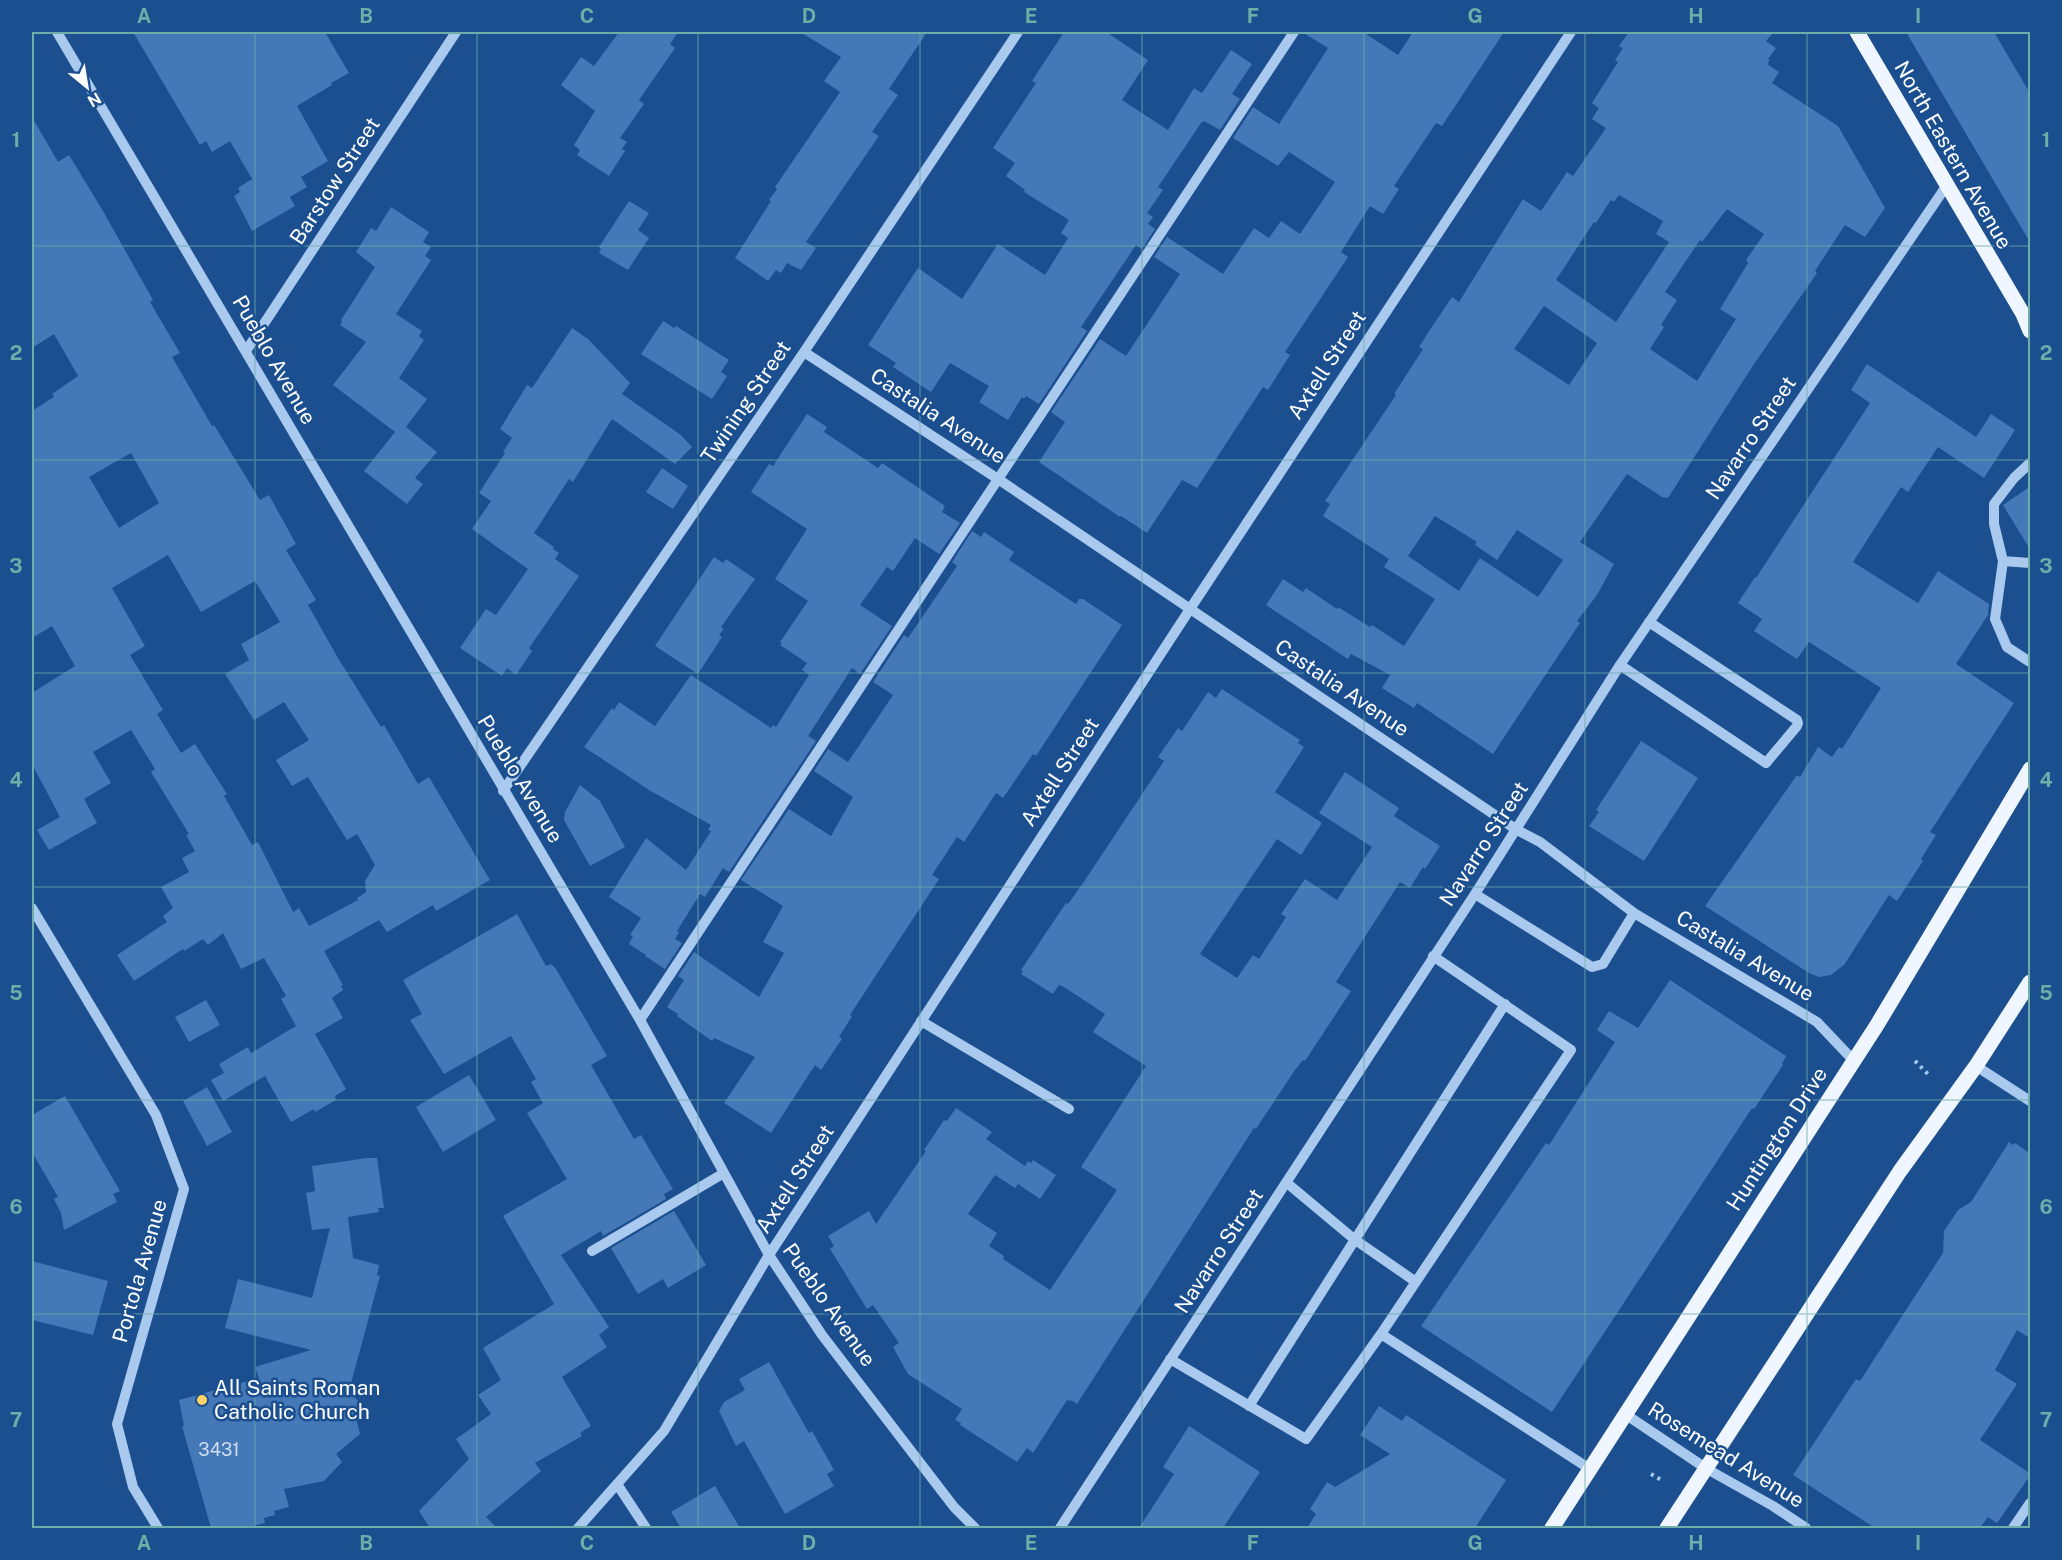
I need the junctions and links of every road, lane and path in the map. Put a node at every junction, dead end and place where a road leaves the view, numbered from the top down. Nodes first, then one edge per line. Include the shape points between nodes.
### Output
1 (57, 32) edge
2 (456, 32) edge
3 (1018, 32) edge
4 (1294, 32) edge
5 (1571, 32) edge
6 (1857, 32) edge
7 (1947, 185) junction
8 (2027, 312) edge
9 (2031, 331) edge
10 (246, 351) junction
11 (804, 352) junction
12 (2031, 463) edge
13 (998, 479) junction
14 (2002, 561) junction
15 (2031, 563) edge
16 (1190, 609) junction
17 (1649, 622) junction
18 (2031, 662) edge
19 (1620, 665) junction
20 (2031, 769) edge
21 (503, 791) junction
22 (1517, 830) junction
23 (1475, 894) junction
24 (32, 908) edge
25 (1634, 913) junction
26 (1433, 956) junction
27 (2031, 982) edge
28 (1505, 1004) junction
29 (640, 1020) junction
30 (921, 1021) junction
31 (1852, 1060) junction
32 (1915, 1061) dead end
33 (1976, 1066) junction
34 (1929, 1075) dead end
35 (2031, 1101) edge
36 (1068, 1109) dead end
37 (724, 1173) junction
38 (1287, 1183) junction
39 (1354, 1239) junction
40 (592, 1251) dead end
41 (769, 1255) junction
42 (1416, 1282) junction
43 (1381, 1334) junction
44 (1170, 1359) junction
45 (1249, 1406) junction
46 (1625, 1414) junction
47 (1590, 1468) junction
48 (1707, 1469) junction
49 (1651, 1474) dead end
50 (1663, 1481) dead end
51 (617, 1484) junction
52 (2031, 1503) edge
53 (158, 1528) edge
54 (578, 1528) edge
55 (646, 1528) edge
56 (975, 1528) edge
57 (1060, 1528) edge
58 (1552, 1528) edge
59 (1667, 1528) edge
60 (1806, 1528) edge
61 (2013, 1528) edge

1 - 10 street, Pueblo Avenue
2 - 10 street, Barstow Street
3 - 11 street, Twining Street
4 - 13 street
5 - 16 street, Axtell Street
6 - 7 main road, North Eastern Avenue
7 - 8 main road, North Eastern Avenue
7 - 17 street, Navarro Street
8 - 9 main road, North Eastern Avenue
10 - 21 street, Pueblo Avenue
11 - 13 street, Castalia Avenue
11 - 21 street, Twining Street
12 - 14 street via 2014,477 1994,504
13 - 16 street, Castalia Avenue
13 - 29 street
14 - 15 street
14 - 18 street via 1995,619 2007,647
16 - 22 street, Castalia Avenue
16 - 30 street, Axtell Street
17 - 19 street, Navarro Street
17 - 19 street via 1797,720 1797,726 1766,763
19 - 22 street, Navarro Street
20 - 31 main road, Huntington Drive
21 - 29 street, Pueblo Avenue
22 - 23 street, Navarro Street
22 - 25 street, Castalia Avenue via 1540,842
23 - 25 street via 1592,967 1603,964
23 - 26 street, Navarro Street
24 - 53 street, Portola Avenue via 156,1114 184,1189 117,1424 134,1487
25 - 31 street, Castalia Avenue via 1817,1022
26 - 28 street
26 - 38 street, Navarro Street
27 - 33 main road
28 - 39 street
28 - 42 street via 1571,1050
29 - 37 street, Pueblo Avenue
30 - 36 street
30 - 41 street, Axtell Street
31 - 46 main road, Huntington Drive
32 - 34 path
33 - 35 street
33 - 48 main road via 1900,1171
37 - 40 street
37 - 41 street, Pueblo Avenue
38 - 39 street
38 - 44 street, Navarro Street
39 - 42 street
39 - 45 street
41 - 51 street, Axtell Street via 664,1431
41 - 56 street, Pueblo Avenue via 822,1335 954,1507
42 - 43 street
43 - 45 street via 1306,1439
43 - 47 street
44 - 45 street
44 - 57 street, Navarro Street
46 - 47 main road, Huntington Drive
46 - 48 street, Rosemead Avenue
47 - 58 main road, Huntington Drive
48 - 59 main road
48 - 60 street, Rosemead Avenue
49 - 50 path
51 - 54 street, Axtell Street
51 - 55 street
52 - 61 street

